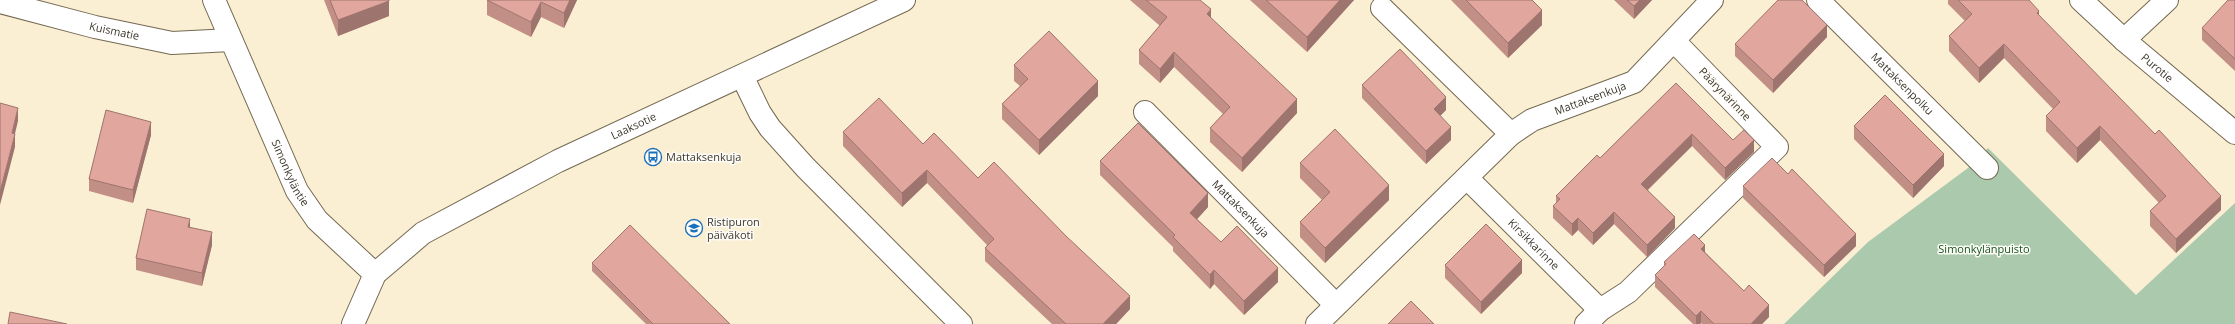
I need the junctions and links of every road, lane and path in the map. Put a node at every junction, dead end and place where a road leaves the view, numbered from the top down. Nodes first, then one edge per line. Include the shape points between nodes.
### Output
1 (214, 0) edge
2 (904, 0) edge
3 (1712, 0) edge
4 (1818, 0) edge
5 (2081, 0) edge
6 (2167, 0) edge
7 (0, 2) edge
8 (1382, 8) dead end
9 (231, 40) junction
10 (2124, 40) junction
11 (1674, 41) junction
12 (742, 76) junction
13 (1145, 112) dead end
14 (2235, 132) edge
15 (1511, 134) junction
16 (1987, 168) dead end
17 (1467, 178) junction
18 (375, 274) junction
19 (1336, 305) junction
20 (1593, 317) edge
21 (353, 324) edge
22 (961, 324) edge
23 (1317, 324) edge

1 - 9 street, Simonkyläntie
2 - 12 street, Laaksotie
3 - 11 street, Mattaksenkuja
4 - 16 street, Mattaksenpolku
5 - 10 street, Purotie
6 - 10 street
7 - 9 street, Kuismatie via 96,27 172,43
8 - 15 street
9 - 18 street, Simonkyläntie via 297,191 316,220
10 - 14 street, Purotie
11 - 15 street, Mattaksenkuja via 1634,82 1532,120
11 - 20 street, Päärynärinne via 1777,147 1628,292
12 - 18 street, Laaksotie via 558,161 423,233
12 - 22 street via 770,128 805,167
13 - 19 street, Mattaksenkuja
15 - 17 street, Mattaksenkuja
17 - 19 street, Mattaksenkuja
17 - 20 street, Kirsikkarinne
18 - 21 street
19 - 23 street, Mattaksenkuja

